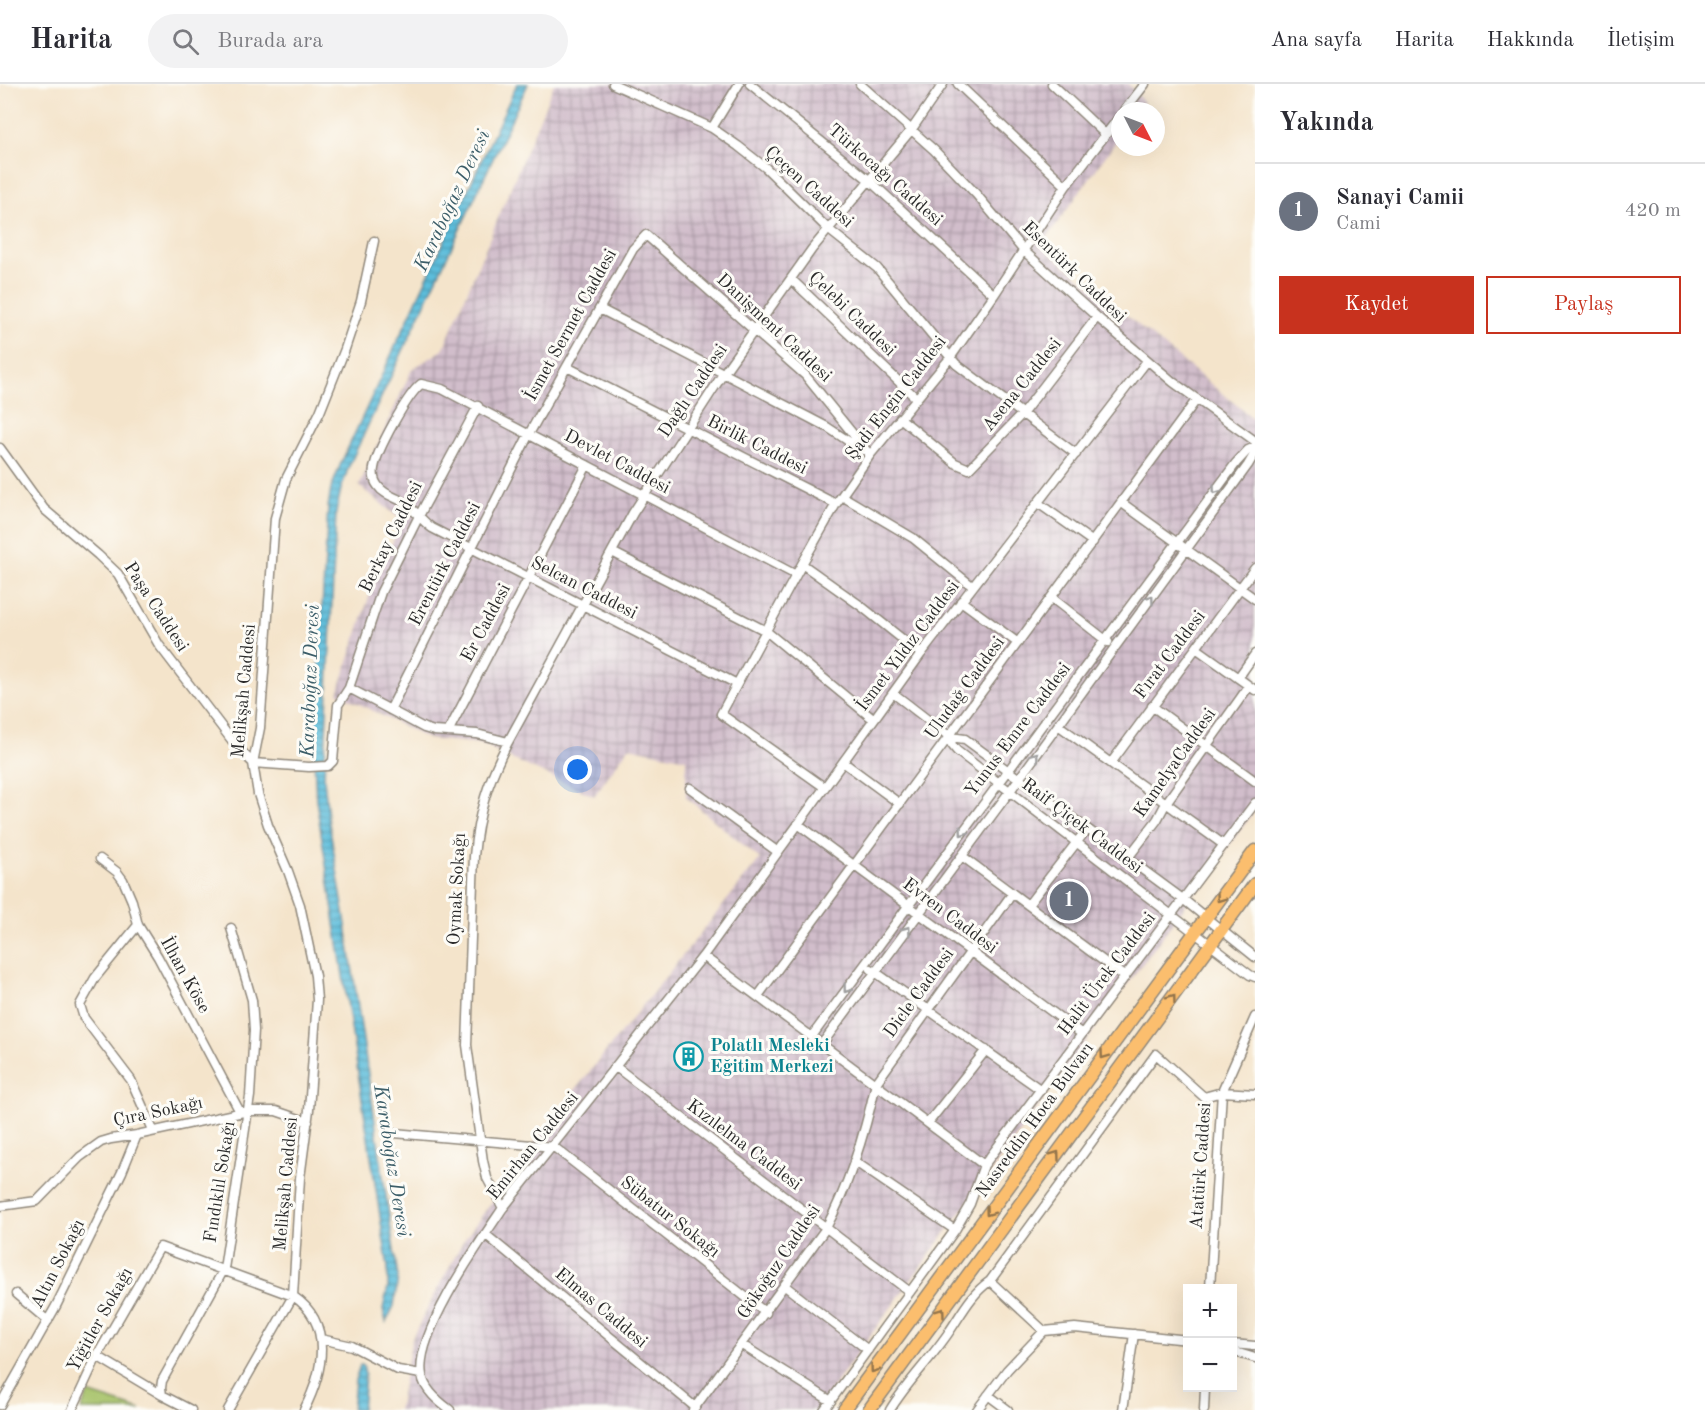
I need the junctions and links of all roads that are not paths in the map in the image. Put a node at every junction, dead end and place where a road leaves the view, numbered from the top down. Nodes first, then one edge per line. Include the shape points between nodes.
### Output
1 (613, 84) edge
2 (739, 84) edge
3 (750, 84) edge
4 (860, 84) edge
5 (943, 84) edge
6 (958, 84) edge
7 (1052, 84) edge
8 (1145, 84) edge
9 (1131, 102) edge
10 (1111, 127) edge
11 (712, 128) junction
12 (912, 129) junction
13 (1105, 134) junction
14 (869, 180) junction
15 (1066, 186) junction
16 (828, 229) junction
17 (646, 235) joint
18 (374, 241) dead end
19 (1023, 250) junction
20 (791, 279) junction
21 (994, 295) junction
22 (600, 309) junction
23 (1097, 318) junction
24 (754, 331) junction
25 (950, 357) junction
26 (1147, 361) junction
27 (567, 367) junction
28 (723, 374) junction
29 (421, 384) joint
30 (916, 398) junction
31 (1197, 399) junction
32 (478, 406) junction
33 (1023, 413) junction
34 (900, 418) junction
35 (688, 429) junction
36 (529, 434) junction
37 (1255, 441) edge
38 (1255, 447) edge
39 (0, 448) edge
40 (1255, 453) edge
41 (1076, 454) junction
42 (870, 456) junction
43 (587, 465) junction
44 (644, 495) junction
45 (839, 500) junction
46 (1038, 502) junction
47 (1122, 503) junction
48 (418, 516) junction
49 (1093, 542) junction
50 (1177, 543) junction
51 (471, 549) junction
52 (1186, 549) junction
53 (612, 552) junction
54 (802, 564) junction
55 (1255, 568) edge
56 (796, 575) junction
57 (528, 578) junction
58 (972, 586) junction
59 (1240, 588) junction
60 (1052, 598) junction
61 (1255, 599) edge
62 (961, 600) junction
63 (582, 606) junction
64 (766, 631) junction
65 (1106, 640) junction
66 (1018, 643) junction
67 (1115, 647) junction
68 (1196, 648) junction
69 (921, 654) junction
70 (1255, 654) edge
71 (1238, 678) junction
72 (737, 684) junction
73 (349, 688) junction
74 (1252, 688) edge
75 (893, 693) junction
76 (1152, 706) junction
77 (390, 710) junction
78 (873, 719) junction
79 (1058, 725) junction
80 (448, 732) junction
81 (950, 737) junction
82 (508, 742) junction
83 (1207, 746) junction
84 (843, 762) junction
85 (253, 763) junction
86 (1111, 763) junction
87 (1009, 771) junction
88 (1019, 778) junction
89 (1255, 781) edge
90 (999, 783) junction
91 (690, 788) dead end
92 (824, 788) junction
93 (1010, 791) junction
94 (1166, 803) junction
95 (1255, 803) edge
96 (900, 804) junction
97 (798, 824) junction
98 (1088, 829) junction
99 (1077, 843) junction
100 (1224, 845) junction
101 (1255, 851) edge
102 (778, 852) junction
103 (962, 856) junction
104 (100, 859) dead end
105 (1127, 859) junction
106 (855, 866) junction
107 (1255, 884) edge
108 (1012, 894) junction
109 (1184, 900) junction
110 (1028, 905) junction
111 (909, 906) junction
112 (919, 913) junction
113 (1172, 915) junction
114 (1206, 918) junction
115 (138, 925) junction
116 (231, 928) dead end
117 (1222, 930) junction
118 (1195, 933) junction
119 (1211, 945) junction
120 (970, 951) junction
121 (703, 956) junction
122 (1255, 957) edge
123 (866, 965) junction
124 (875, 972) junction
125 (1125, 977) junction
126 (1255, 977) edge
127 (758, 996) junction
128 (928, 1009) junction
129 (1255, 1017) edge
130 (1082, 1034) junction
131 (812, 1036) junction
132 (822, 1044) junction
133 (986, 1050) junction
134 (616, 1067) junction
135 (876, 1083) junction
136 (1041, 1090) junction
137 (1222, 1092) junction
138 (1255, 1094) edge
139 (244, 1112) junction
140 (308, 1122) junction
141 (928, 1123) junction
142 (153, 1130) junction
143 (394, 1133) dead end
144 (137, 1135) junction
145 (480, 1139) junction
146 (554, 1147) junction
147 (854, 1161) junction
148 (984, 1165) junction
149 (0, 1206) edge
150 (503, 1208) junction
151 (826, 1228) junction
152 (955, 1230) junction
153 (485, 1234) junction
154 (224, 1269) junction
155 (990, 1281) junction
156 (1210, 1284) edge
157 (785, 1286) junction
158 (910, 1292) junction
159 (16, 1294) dead end
160 (293, 1296) junction
161 (765, 1313) junction
162 (48, 1321) junction
163 (1044, 1331) junction
164 (1134, 1334) junction
165 (321, 1339) junction
166 (1183, 1339) edge
167 (1237, 1344) edge
168 (742, 1345) junction
169 (1255, 1346) edge
170 (868, 1350) junction
171 (1237, 1352) edge
172 (97, 1356) junction
173 (1255, 1358) edge
174 (421, 1374) junction
175 (1205, 1392) edge
176 (162, 1395) junction
177 (988, 1395) junction
178 (831, 1401) junction
179 (0, 1405) edge
180 (694, 1409) edge
181 (72, 1410) edge
182 (191, 1410) edge
183 (228, 1410) edge
184 (304, 1410) edge
185 (450, 1410) edge
186 (824, 1410) edge
187 (844, 1410) edge
188 (869, 1410) edge
189 (890, 1410) edge
190 (977, 1410) edge
191 (1008, 1410) edge
192 (1123, 1410) edge
193 (1204, 1410) edge

1 - 11 street, Çeçen Caddesi
2 - 11 street
3 - 14 street, Türkocağı Caddesi
4 - 12 street, Esentürk Caddesi
5 - 12 street, Dağlı Caddesi
6 - 15 street
7 - 13 street
8 - 9 street
10 - 13 street, Şadi Engin Caddesi
11 - 16 street, Çeçen Caddesi via 766,168
12 - 14 street, Dağlı Caddesi
12 - 19 street, Esentürk Caddesi via 976,194
13 - 15 street, Şadi Engin Caddesi
14 - 16 street, Dağlı Caddesi
14 - 21 street, Türkocağı Caddesi
15 - 19 street, Şadi Engin Caddesi
16 - 20 street, Dağlı Caddesi
16 - 25 street, Çeçen Caddesi via 877,268
17 - 22 street, İsmet Sermet Caddesi via 633,249
17 - 24 street, Danişment Caddesi
18 - 85 street, Melikşah Caddesi via 362,301 345,350 316,422 285,479 278,503 260,728
19 - 21 street, Şadi Engin Caddesi
19 - 23 street, Esentürk Caddesi
20 - 24 street, Dağlı Caddesi
20 - 30 street, Çelebi Caddesi
21 - 25 street, Şadi Engin Caddesi
22 - 27 street, İsmet Sermet Caddesi
22 - 28 street
23 - 26 street, Esentürk Caddesi
23 - 33 street, Asena Caddesi
24 - 28 street, Dağlı Caddesi
24 - 42 street, Danişment Caddesi via 805,375
25 - 30 street, Şadi Engin Caddesi
25 - 33 street, Çeçen Caddesi
26 - 31 street, Esentürk Caddesi
26 - 41 street, İsmet Yıldız Caddesi
27 - 35 street, Birlik Caddesi
27 - 36 street, İsmet Sermet Caddesi
28 - 35 street, Dağlı Caddesi
28 - 42 street via 827,427
29 - 32 street, Devlet Caddesi via 442,388
29 - 48 street, Selcan Caddesi via 393,425 373,474 377,486 404,502
30 - 34 street, Şadi Engin Caddesi
31 - 37 street, Esentürk Caddesi
31 - 47 street, Uludağ Caddesi
32 - 36 street, Devlet Caddesi
32 - 48 street, Berkay Caddesi
33 - 34 street, Asena Caddesi via 969,469 955,463
33 - 41 street, Çeçen Caddesi
34 - 42 street, Şadi Engin Caddesi
35 - 44 street, Dağlı Caddesi
35 - 45 street, Birlik Caddesi
36 - 43 street, Devlet Caddesi
36 - 51 street, Erentürk Caddesi
38 -> 50 street, Yunus Emre Caddesi via 1236,463
39 - 85 street, Paşa Caddesi via 44,509 118,574 159,645
40 - 52 street, Yunus Emre Caddesi
41 - 46 street, İsmet Yıldız Caddesi
42 - 45 street, Şadi Engin Caddesi
43 - 44 street, Devlet Caddesi
43 - 57 street, Er Caddesi
44 - 53 street, Dağlı Caddesi
44 - 56 street, Devlet Caddesi
45 - 54 street, Şadi Engin Caddesi
45 - 58 street, Birlik Caddesi via 913,538
46 - 49 street
46 - 58 street, İsmet Yıldız Caddesi
47 - 49 street, Uludağ Caddesi
47 - 50 street
48 - 51 street, Selcan Caddesi
48 - 73 street, Berkay Caddesi via 381,592
49 - 60 street, Uludağ Caddesi
50 - 52 street
50 - 65 street, Yunus Emre Caddesi
51 - 57 street, Selcan Caddesi
51 - 77 street, Erentürk Caddesi
52 - 59 street
67 -> 52 street, Yunus Emre Caddesi
53 - 63 street, Dağlı Caddesi
53 - 64 street
54 - 56 street, Şadi Engin Caddesi
54 - 69 street
55 - 59 street, Fırat Caddesi
56 - 64 street, Şadi Engin Caddesi
57 - 63 street, Selcan Caddesi
57 - 80 street, Er Caddesi
58 - 62 street, İsmet Yıldız Caddesi
59 - 61 street
59 - 68 street, Fırat Caddesi
60 - 65 street
60 - 66 street, Uludağ Caddesi
62 - 66 street
62 - 69 street, İsmet Yıldız Caddesi
63 - 72 street, Selcan Caddesi
63 - 82 street, Dağlı Caddesi
64 - 72 street, Şadi Engin Caddesi
64 - 78 street
65 - 67 street
65 - 87 street, Yunus Emre Caddesi
66 - 81 street, Uludağ Caddesi
67 - 79 street, Yunus Emre Caddesi
68 - 71 street
68 - 76 street, Fırat Caddesi
69 - 75 street, İsmet Yıldız Caddesi
70 - 71 street
71 - 74 street
72 - 92 street, Şadi Engin Caddesi via 722,714
73 - 77 street
73 - 85 street, Berkay Caddesi via 338,705 334,755 328,766
74 - 83 street, KamelyaCaddesi
75 - 78 street, İsmet Yıldız Caddesi
75 - 81 street, Raif Çiçek Caddesi
76 - 83 street
76 - 86 street, Fırat Caddesi
77 - 80 street via 424,728
78 - 84 street, İsmet Yıldız Caddesi
79 - 86 street
88 -> 79 street, Yunus Emre Caddesi
80 - 82 street
81 - 87 street, Raif Çiçek Caddesi via 965,739
81 - 90 street, Raif Çiçek Caddesi via 957,751
81 - 96 street, Uludağ Caddesi
82 - 145 street, Oymak Sokağı via 488,783 476,830 472,879 467,1045
83 - 89 street
83 - 94 street, KamelyaCaddesi
84 - 92 street, İsmet Yıldız Caddesi
84 - 96 street
85 - 140 street, Melikşah Caddesi via 268,825 297,895 315,976 317,1000
86 - 94 street
87 - 88 street, Raif Çiçek Caddesi
87 - 90 street, Yunus Emre Caddesi
88 - 93 street, Yunus Emre Caddesi
88 - 98 street, Raif Çiçek Caddesi
90 - 93 street, Raif Çiçek Caddesi
90 -> 111 street, Yunus Emre Caddesi
91 - 102 street
92 - 97 street, İsmet Yıldız Caddesi
93 - 99 street, Raif Çiçek Caddesi
93 - 103 street, Yunus Emre Caddesi
94 - 100 street
94 - 105 street, KamelyaCaddesi
95 - 100 street, Halit Ürek Caddesi
96 - 106 street, Uludağ Caddesi
97 - 102 street, İsmet Yıldız Caddesi
97 - 106 street, Evren Caddesi
98 - 99 street
98 - 105 street, Raif Çiçek Caddesi
99 - 110 street
99 - 113 street, Raif Çiçek Caddesi
100 - 109 street, Halit Ürek Caddesi
101 -> 114 highway, Nasreddin Hoca Bulvarı
102 - 121 street, İsmet Yıldız Caddesi
103 - 108 street
103 - 112 street, Yunus Emre Caddesi
104 - 115 street, İlhan Köse via 123,880
105 - 109 street, Raif Çiçek Caddesi
106 - 111 street, Evren Caddesi
106 - 127 street, Uludağ Caddesi
107 - 117 highway, Nasreddin Hoca Bulvarı
108 - 110 street
108 - 120 street, Dicle Caddesi
109 - 113 street, Halit Ürek Caddesi
109 - 114 street, Raif Çiçek Caddesi
110 - 125 street
111 - 112 street, Evren Caddesi
111 - 123 street, Yunus Emre Caddesi
112 - 120 street, Evren Caddesi
124 -> 112 street, Yunus Emre Caddesi
113 - 118 street, Raif Çiçek Caddesi
113 - 125 street, Halit Ürek Caddesi
114 - 117 street, Raif Çiçek Caddesi
114 - 118 highway, Nasreddin Hoca Bulvarı
115 - 139 street, İlhan Köse
115 - 142 street via 95,978 80,1005 84,1018 132,1080
116 - 139 street, Fındıklıl Sokağı via 254,1011
117 - 119 highway, Nasreddin Hoca Bulvarı
117 - 122 street, Raif Çiçek Caddesi
118 - 119 street, Raif Çiçek Caddesi
118 -> 187 highway, Nasreddin Hoca Bulvarı
119 - 126 street, Raif Çiçek Caddesi
188 -> 119 highway, Nasreddin Hoca Bulvarı
120 - 128 street, Dicle Caddesi
120 - 130 street, Evren Caddesi
121 - 127 street
121 - 134 street, Emirhan Caddesi
123 - 124 street
123 -> 131 street, Yunus Emre Caddesi
124 - 128 street
124 - 132 street, Yunus Emre Caddesi
125 - 130 street, Halit Ürek Caddesi
127 - 131 street
128 - 133 street
128 - 135 street, Dicle Caddesi
129 - 137 street, Atatürk Caddesi
130 - 136 street, Halit Ürek Caddesi
131 - 132 street
132 - 135 street
133 - 136 street
133 - 141 street
134 - 146 street, Emirhan Caddesi
134 - 151 street, Kızılelma Caddesi
135 - 141 street
135 - 147 street, Gökoğuz Caddesi
136 - 148 street, Halit Ürek Caddesi
137 - 138 street
137 - 155 street via 1204,1096 1155,1054
137 - 156 street, Atatürk Caddesi
139 - 140 street, Çıra Sokağı via 276,1112
139 - 142 street, Çıra Sokağı
139 - 154 street, Fındıklıl Sokağı
140 - 160 street, Melikşah Caddesi via 300,1178
141 - 148 street
142 - 144 street, Çıra Sokağı
143 - 145 street
144 - 149 street, Çıra Sokağı via 111,1138 92,1148 37,1201
144 - 162 street, Altın Sokağı
145 - 146 street
145 - 150 street, Oymak Sokağı via 487,1178
146 - 150 street, Emirhan Caddesi
146 - 161 street, Sübatur Sokağı
147 - 151 street, Gökoğuz Caddesi
147 - 152 street
148 - 152 street, Halit Ürek Caddesi via 970,1204
150 - 153 street, Emirhan Caddesi
151 - 157 street, Gökoğuz Caddesi
151 - 158 street, Kızılelma Caddesi
152 - 158 street, Halit Ürek Caddesi
153 - 174 street, Emirhan Caddesi via 435,1322 423,1355
153 - 180 street, Elmas Caddesi
154 - 160 street
154 - 172 street, Yiğitler Sokağı via 160,1247
154 - 176 street, Fındıklıl Sokağı via 162,1381
155 - 163 street
155 - 189 street via 967,1303
157 - 161 street, Gökoğuz Caddesi
157 - 170 street
158 - 170 street, Halit Ürek Caddesi
159 - 162 street
160 - 165 street via 313,1316
160 - 183 street
161 - 168 street, Gökoğuz Caddesi
162 - 179 street, Altın Sokağı
163 - 164 street via 1076,1328
163 - 177 street
164 - 166 street
164 - 192 street
165 - 174 street via 352,1347 398,1370
165 - 184 street via 317,1382
167 - 169 street
168 - 178 street
168 - 180 street, Gökoğuz Caddesi
170 - 178 street, Halit Ürek Caddesi
171 - 173 street
172 - 176 street
172 - 181 street, Yiğitler Sokağı
174 - 185 street via 435,1398
175 - 193 street
176 - 182 street
177 - 190 street
177 - 191 street
178 - 186 street, Halit Ürek Caddesi

